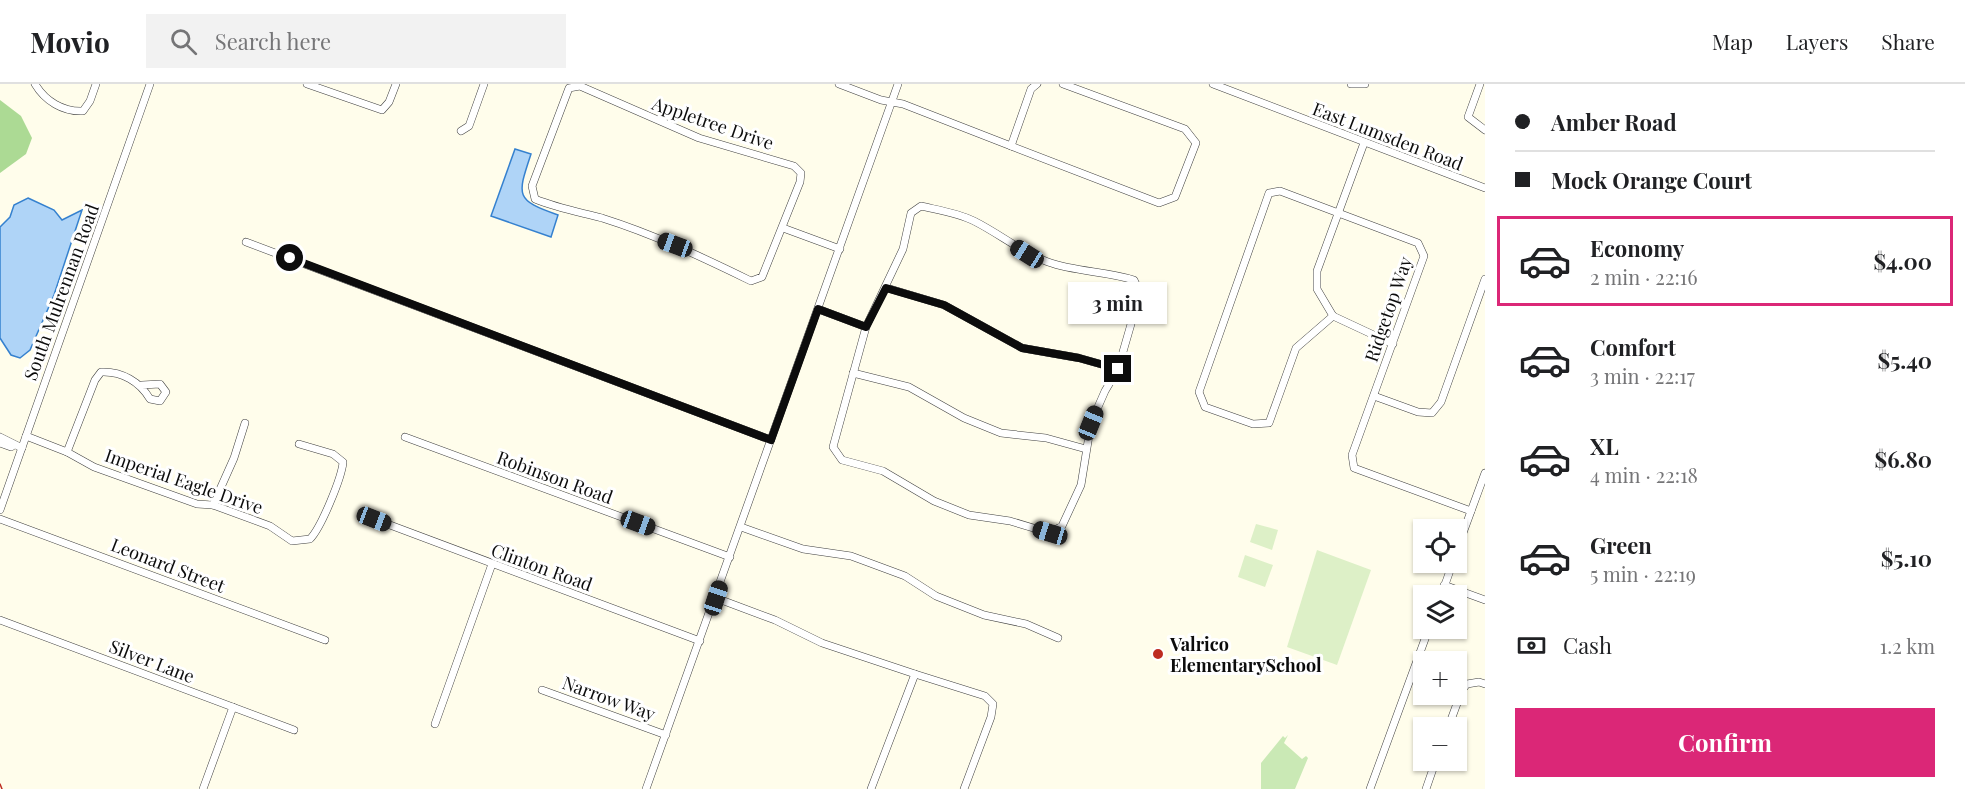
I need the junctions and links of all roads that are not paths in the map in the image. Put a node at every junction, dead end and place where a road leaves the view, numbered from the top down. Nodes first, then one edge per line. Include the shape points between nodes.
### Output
1 (35, 84) edge
2 (96, 84) edge
3 (150, 84) edge
4 (307, 84) edge
5 (396, 84) edge
6 (484, 84) edge
7 (839, 84) edge
8 (898, 84) edge
9 (1037, 84) edge
10 (1063, 84) edge
11 (1213, 84) edge
12 (1351, 84) edge
13 (1365, 84) edge
14 (1480, 84) edge
15 (892, 100) junction
16 (1485, 130) edge
17 (461, 131) dead end
18 (1364, 143) junction
19 (1011, 146) junction
20 (1485, 188) edge
21 (1338, 213) junction
22 (783, 228) junction
23 (246, 242) dead end
24 (840, 249) junction
25 (1485, 279) edge
26 (886, 288) junction
27 (818, 309) junction
28 (1333, 316) junction
29 (866, 327) junction
30 (1393, 344) junction
31 (1118, 369) junction
32 (853, 373) junction
33 (142, 385) dead end
34 (1374, 396) junction
35 (244, 423) dead end
36 (26, 436) junction
37 (0, 437) edge
38 (405, 437) dead end
39 (771, 440) junction
40 (0, 443) edge
41 (299, 444) dead end
42 (18, 446) junction
43 (1086, 449) junction
44 (67, 452) junction
45 (1485, 473) edge
46 (213, 505) junction
47 (0, 510) edge
48 (1471, 511) junction
49 (0, 519) edge
50 (374, 519) dead end
51 (1467, 522) edge
52 (741, 527) junction
53 (730, 557) junction
54 (492, 564) junction
55 (1449, 573) edge
56 (1444, 585) edge
57 (1467, 593) edge
58 (716, 598) junction
59 (1485, 600) edge
60 (0, 620) edge
61 (1058, 638) dead end
62 (1425, 639) edge
63 (325, 640) dead end
64 (700, 641) junction
65 (915, 674) junction
66 (1485, 684) edge
67 (542, 690) dead end
68 (234, 707) junction
69 (1452, 717) edge
70 (435, 724) dead end
71 (294, 730) dead end
72 (666, 735) junction
73 (1432, 771) edge
74 (203, 789) edge
75 (646, 789) edge
76 (871, 789) edge
77 (964, 789) edge
78 (1370, 789) edge
79 (1426, 789) edge

1 - 2 street via 43,98 72,112 83,111
3 - 36 street, South Mulrennan Road
4 - 5 street via 382,110
6 - 17 street via 469,126
7 - 15 street via 881,100
8 - 15 street
9 - 19 street via 1031,89
10 - 19 street via 1185,129 1196,143 1175,197 1159,203
11 - 18 street, East Lumsden Road
12 - 13 street
14 - 16 street via 1468,117
15 - 19 street
15 - 24 street
18 - 20 street, East Lumsden Road
18 - 21 street
21 - 28 street via 1317,271 1317,289
21 - 28 street, Ridgetop Way via 1280,191 1269,193 1199,392 1205,406 1253,424 1269,423 1296,348
21 - 30 street, Ridgetop Way via 1418,243 1424,256
22 - 22 street, Appletree Drive via 762,278 751,281 675,245 535,199 532,186 569,88 580,86 699,138 795,166 801,173 800,182
22 - 24 street
23 - 39 street
24 - 27 street
25 - 34 street via 1441,402 1432,413
26 - 29 street
26 - 31 street via 944,305 1022,348
26 - 31 street via 903,249 911,213 921,206 973,221 1027,254 1051,263 1134,280 1140,293
27 - 29 street
27 - 39 street
28 - 30 street
29 - 32 street
30 - 34 street, Ridgetop Way
31 - 43 street via 1096,412
32 - 43 street via 909,387 964,418 1001,433 1046,438
32 - 43 street via 833,447 842,460 883,471 934,501 969,515 1010,520 1050,533 1062,526 1081,485
33 - 44 street via 125,376 101,372
34 - 48 street, Ridgetop Way via 1352,455 1354,468
35 - 46 street via 234,458
36 - 42 street, South Mulrennan Road
36 - 44 street, Imperial Eagle Drive
37 - 42 street
38 - 53 street, Robinson Road
39 - 52 street
40 - 42 street
41 - 46 street, Imperial Eagle Drive via 333,454 343,462 342,474 319,530 310,539 291,541 270,526
42 - 47 street, South Mulrennan Road
44 - 46 street, Imperial Eagle Drive via 197,504
45 - 48 street
48 - 51 street
49 - 63 street, Leonard Street
50 - 54 street, Clinton Road
52 - 53 street
52 - 61 street via 803,549 851,556 905,576 936,596
53 - 58 street
54 - 64 street, Clinton Road
54 - 70 street
55 - 56 street
57 - 59 street
58 - 64 street
58 - 65 street via 822,643
60 - 68 street, Silver Lane
62 - 78 street
64 - 72 street
65 - 76 street
65 - 77 street via 985,696 993,704
66 - 69 street via 1467,684
67 - 72 street, Narrow Way
68 - 71 street, Silver Lane
68 - 74 street
72 - 75 street
73 - 79 street

